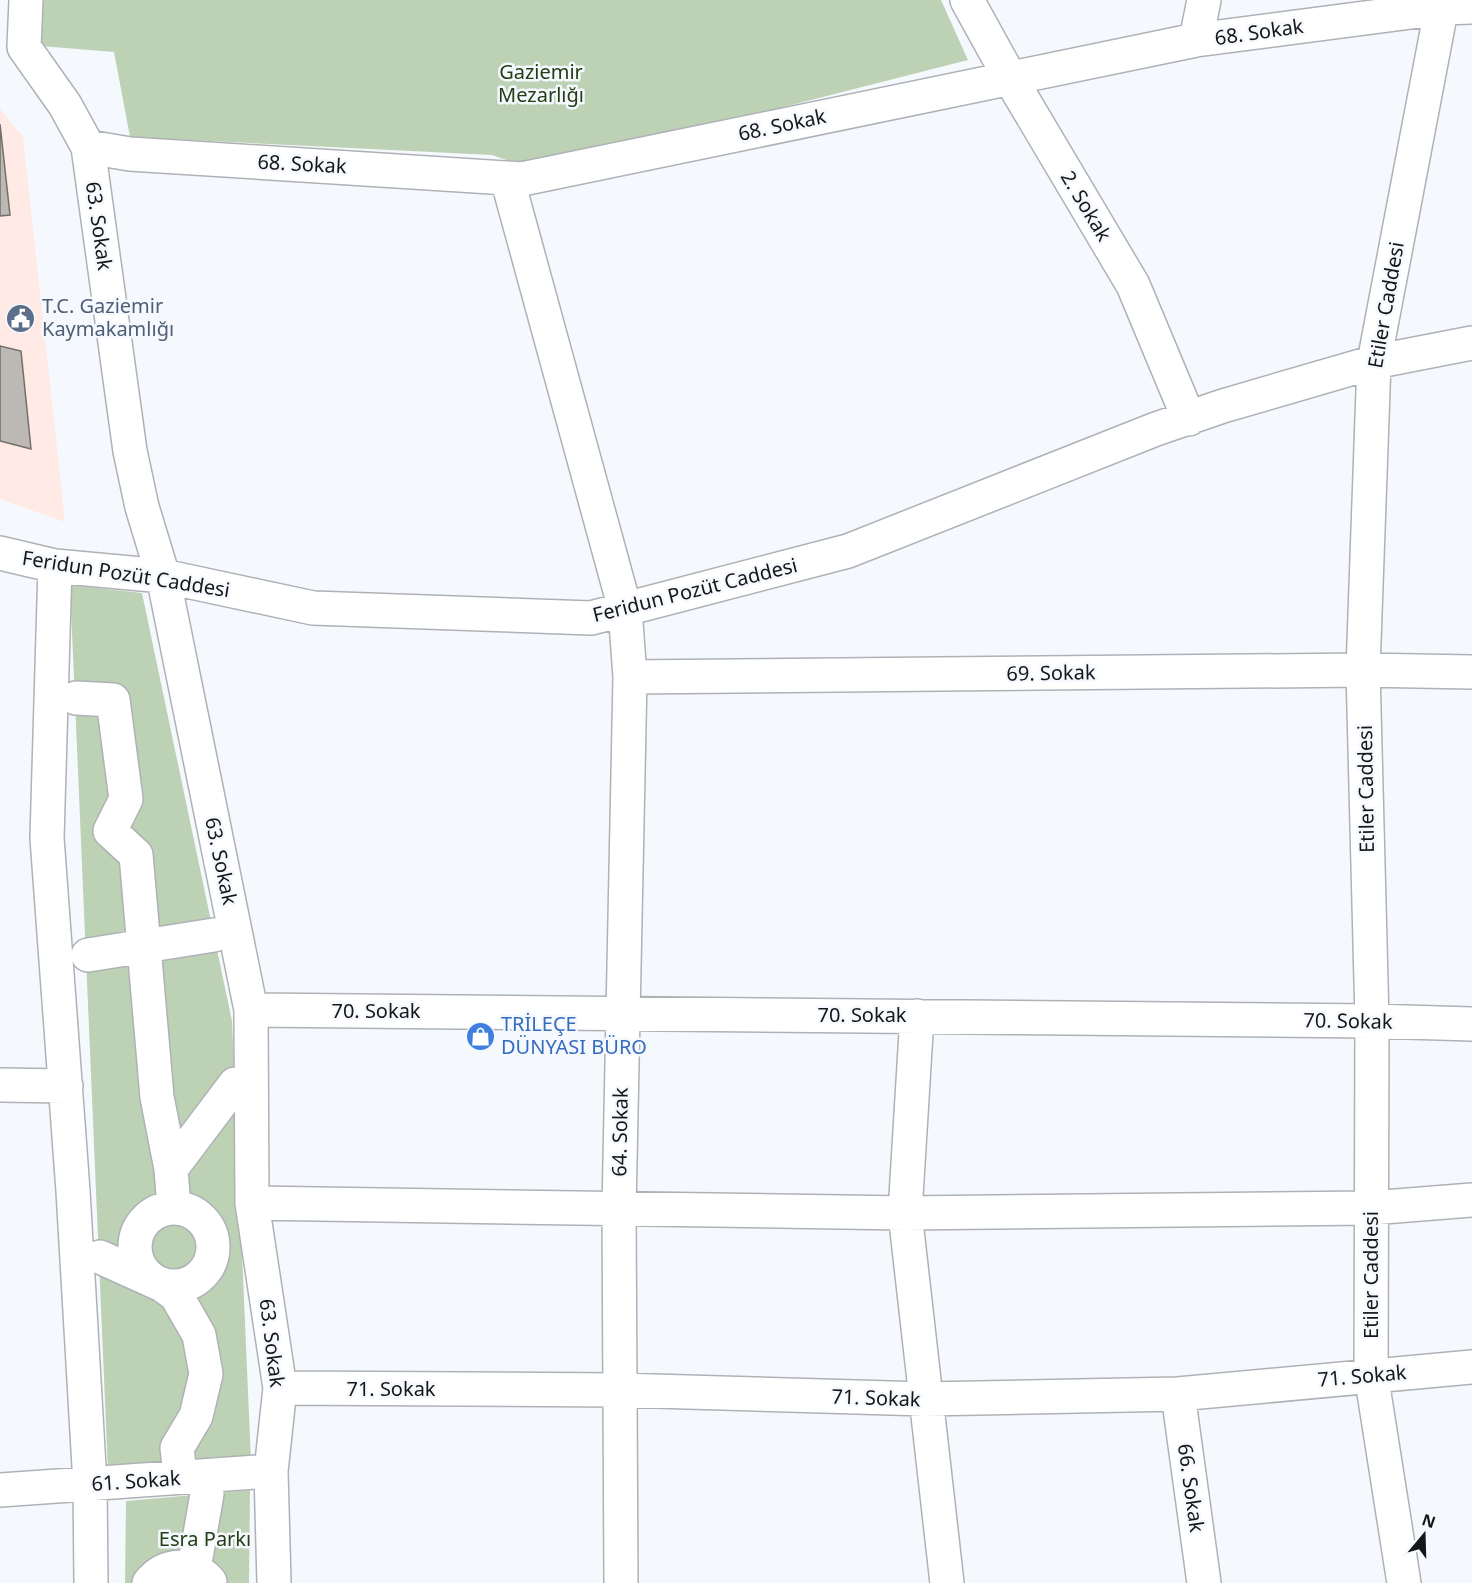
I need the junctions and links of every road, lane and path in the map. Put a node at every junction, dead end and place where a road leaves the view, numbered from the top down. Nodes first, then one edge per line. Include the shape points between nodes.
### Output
1 (26, 0) edge
2 (967, 0) edge
3 (1204, 0) edge
4 (1452, 5) edge
5 (1196, 40) junction
6 (1010, 78) junction
7 (88, 147) junction
8 (507, 178) junction
9 (1472, 343) edge
10 (1374, 362) junction
11 (1189, 419) junction
12 (0, 553) edge
13 (55, 566) junction
14 (163, 576) junction
15 (625, 609) junction
16 (1363, 670) junction
17 (1472, 672) edge
18 (630, 677) junction
19 (76, 698) dead end
20 (214, 935) dead end
21 (144, 947) junction
22 (88, 955) dead end
23 (251, 1010) junction
24 (622, 1013) junction
25 (916, 1016) junction
26 (1372, 1021) junction
27 (1472, 1024) edge
28 (234, 1084) dead end
29 (0, 1086) edge
30 (66, 1086) junction
31 (171, 1169) junction
32 (1472, 1200) edge
33 (252, 1203) junction
34 (174, 1208) junction
35 (1371, 1208) junction
36 (619, 1209) junction
37 (905, 1213) junction
38 (100, 1257) dead end
39 (162, 1285) junction
40 (1472, 1367) edge
41 (1371, 1374) junction
42 (280, 1388) junction
43 (620, 1390) junction
44 (1178, 1394) junction
45 (925, 1399) junction
46 (179, 1466) dead end
47 (271, 1471) junction
48 (90, 1484) junction
49 (0, 1490) edge
50 (207, 1494) dead end
51 (202, 1576) edge
52 (91, 1583) edge
53 (149, 1583) edge
54 (274, 1583) edge
55 (621, 1583) edge
56 (947, 1583) edge
57 (1204, 1583) edge
58 (1404, 1583) edge

1 - 7 street via 24,47 65,105
2 - 6 street, 2. Sokak
3 - 5 street
4 - 5 street, 68. Sokak
4 - 10 street, Etiler Caddesi
5 - 6 street, 68. Sokak
6 - 8 street, 68. Sokak via 522,179
6 - 11 street, 2. Sokak via 1132,285
7 - 8 street, 68. Sokak via 130,154
7 - 14 street, 63. Sokak via 130,451
8 - 15 street, 64. Sokak
9 - 10 street, Feridun Pozüt Caddesi
10 - 11 street, Feridun Pozüt Caddesi
10 - 16 street, Etiler Caddesi
11 - 15 street, Feridun Pozüt Caddesi via 848,551
12 - 13 street, Feridun Pozüt Caddesi
13 - 14 street, Feridun Pozüt Caddesi
13 - 30 street via 47,838
14 - 15 street, Feridun Pozüt Caddesi via 314,608 591,618
14 - 23 street, 63. Sokak
15 - 18 street, 64. Sokak
16 - 17 street, 69. Sokak
16 - 18 street, 69. Sokak
16 - 26 street, Etiler Caddesi
18 - 24 street, 64. Sokak
19 - 21 street via 113,700 126,799 110,831 136,855
20 - 21 street
21 - 22 street
21 - 31 street via 157,1097
23 - 24 street, 70. Sokak
23 - 33 street, 63. Sokak
24 - 25 street, 70. Sokak
24 - 36 street, 64. Sokak
25 - 26 street, 70. Sokak
25 - 37 street
26 - 27 street, 70. Sokak
26 - 35 street, Etiler Caddesi
28 - 31 street
29 - 30 street
30 - 48 street
31 - 34 street
32 - 35 street
33 - 36 street
33 - 42 street, 63. Sokak
34 - 39 street via 153,1214 143,1223 134,1247 142,1271
34 - 39 street via 192,1212 203,1220 211,1231 213,1258 198,1279 175,1287
35 - 37 street
35 - 41 street, Etiler Caddesi
36 - 37 street
36 - 43 street, 64. Sokak
37 - 45 street
38 - 39 street
39 - 46 street via 176,1295 199,1335 206,1374 196,1416 177,1448
40 - 41 street, 71. Sokak
41 - 44 street, 71. Sokak
41 - 58 street, Etiler Caddesi
42 - 43 street, 71. Sokak
42 - 47 street, 63. Sokak
43 - 45 street, 71. Sokak
43 - 55 street, 64. Sokak
44 - 45 street, 71. Sokak
44 - 57 street, 66. Sokak
45 - 56 street
47 - 48 street, 61. Sokak
47 - 54 street, 63. Sokak
48 - 49 street, 61. Sokak
48 - 52 street
50 - 51 street
51 - 53 street via 170,1568

